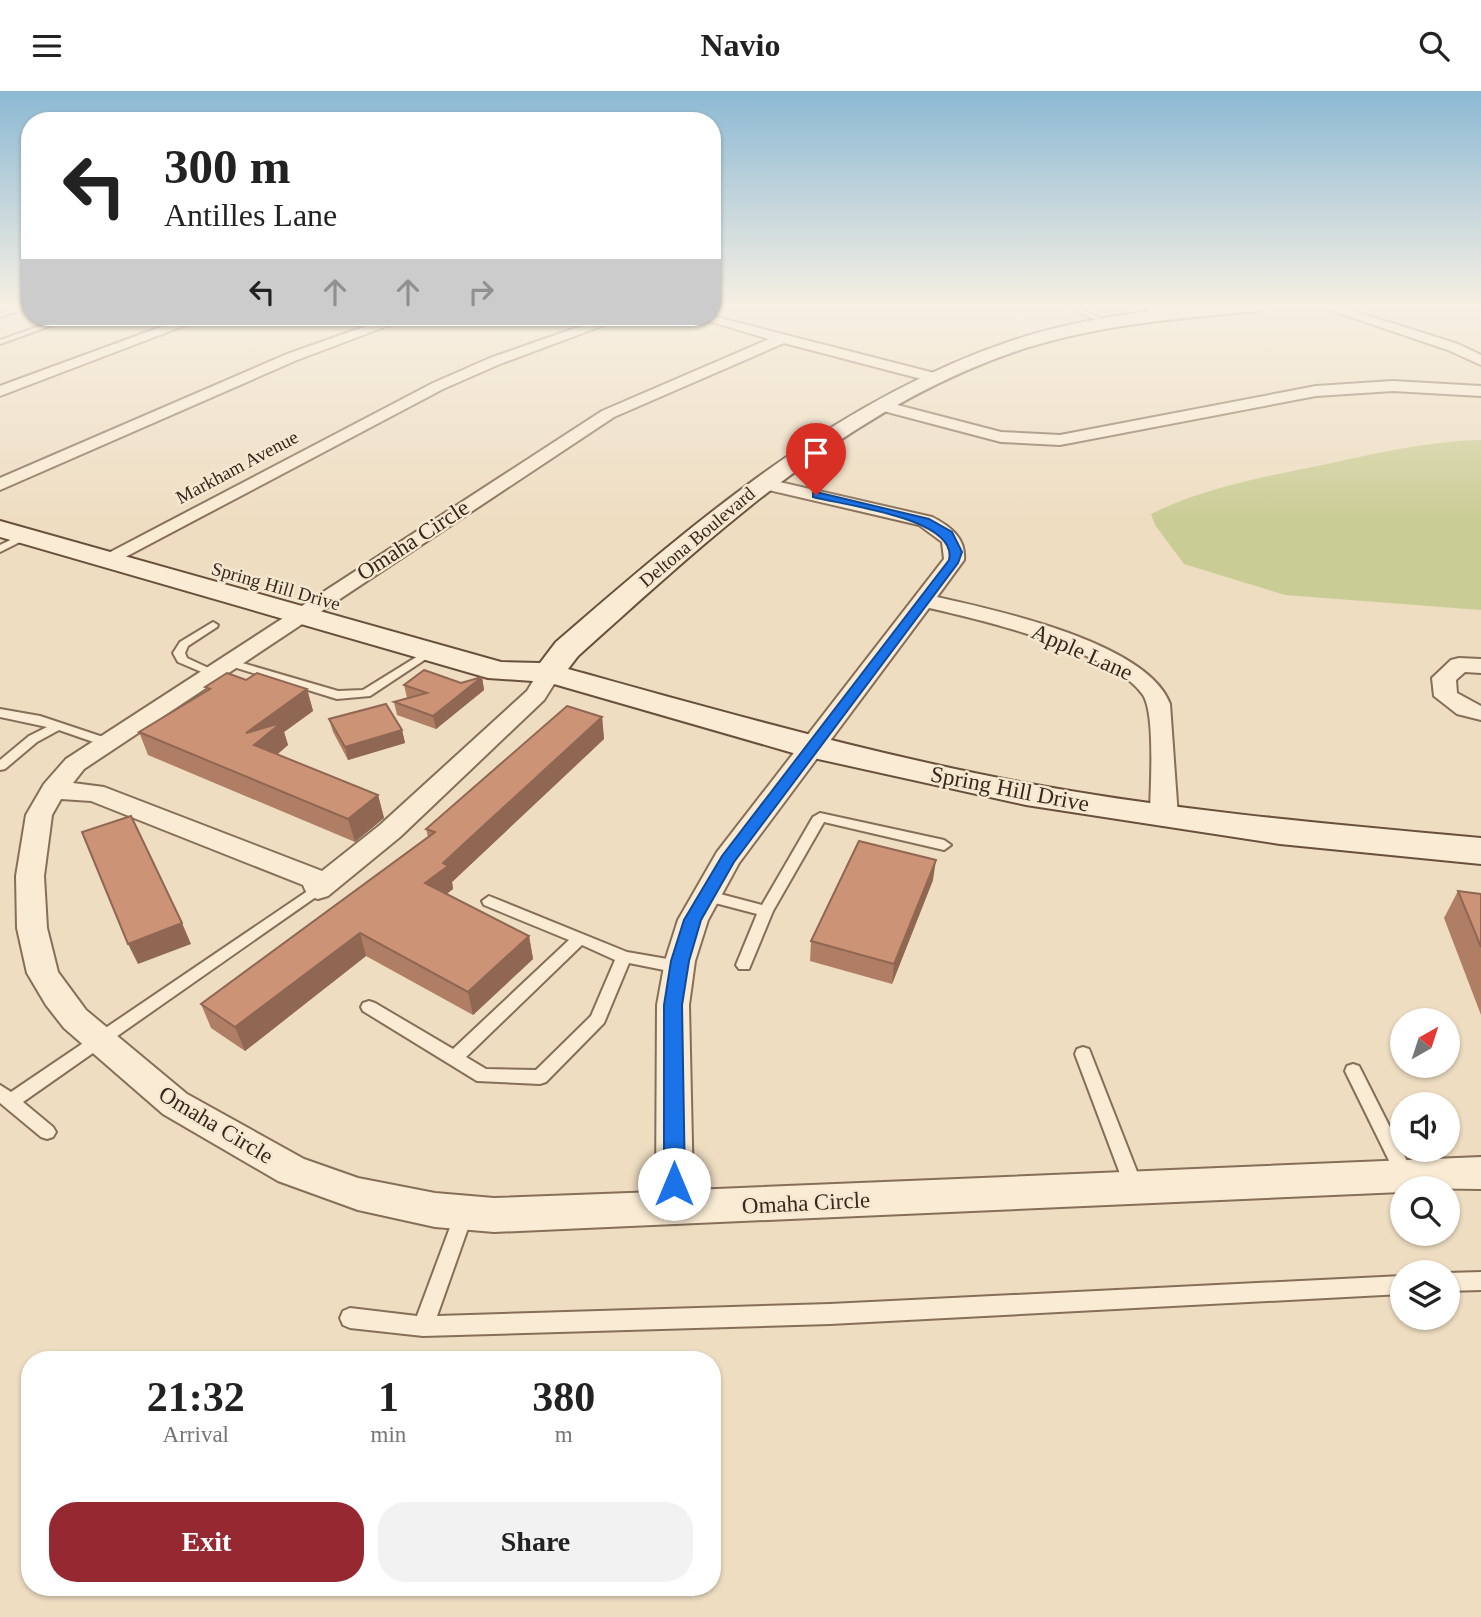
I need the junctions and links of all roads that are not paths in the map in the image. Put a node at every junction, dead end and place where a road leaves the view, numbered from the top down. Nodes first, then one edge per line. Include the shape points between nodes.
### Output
1 (37, 377) edge
2 (246, 377) edge
3 (458, 377) edge
4 (693, 377) edge
5 (934, 377) edge
6 (937, 378) joint
7 (0, 391) edge
8 (1481, 391) edge
9 (883, 406) junction
10 (762, 483) junction
11 (0, 485) edge
12 (0, 508) edge
13 (8, 538) edge
14 (134, 545) junction
15 (107, 559) junction
16 (923, 600) junction
17 (311, 607) junction
18 (213, 625) dead end
19 (432, 651) junction
20 (1481, 666) edge
21 (220, 667) junction
22 (549, 673) junction
23 (0, 713) edge
24 (1481, 713) edge
25 (58, 726) junction
26 (105, 742) junction
27 (812, 748) junction
28 (0, 766) edge
29 (53, 790) junction
30 (1164, 817) junction
31 (944, 845) dead end
32 (1481, 851) edge
33 (318, 889) junction
34 (705, 895) junction
35 (489, 901) dead end
36 (766, 911) junction
37 (577, 940) junction
38 (624, 957) junction
39 (744, 965) dead end
40 (679, 967) junction
41 (369, 1007) dead end
42 (102, 1041) junction
43 (1083, 1054) dead end
44 (454, 1058) junction
45 (1353, 1071) dead end
46 (5, 1097) edge
47 (47, 1132) dead end
48 (1481, 1173) edge
49 (1406, 1176) joint
50 (1390, 1177) edge
51 (1134, 1189) junction
52 (675, 1209) junction
53 (465, 1212) junction
54 (1481, 1280) edge
55 (1460, 1281) edge
56 (1390, 1286) edge
57 (350, 1318) dead end
58 (424, 1326) junction

1 - 7 street
2 - 11 street
3 - 14 street, Markham Avenue
4 - 17 street, Omaha Circle via 608,414
5 - 6 street
6 - 9 main road, Deltona Boulevard
8 - 9 street via 1393,386 1316,391 1060,440 1001,437
9 - 10 main road, Deltona Boulevard
10 - 16 street via 910,516 940,529 954,543 954,561
10 - 22 main road, Deltona Boulevard via 567,649
12 - 14 main road, Spring Hill Drive
13 - 15 main road, Spring Hill Drive
14 - 15 street, Markham Avenue
14 - 17 main road, Spring Hill Drive
15 - 17 main road, Spring Hill Drive
16 - 27 street
16 - 30 street, Apple Lane via 1050,635 1113,661 1145,681 1160,706
17 - 19 main road, Spring Hill Drive
17 - 21 street, Omaha Circle
17 - 22 main road, Spring Hill Drive via 515,653
18 - 21 lane via 184,644 179,653 182,660
19 - 21 lane via 366,693 337,695
19 - 22 main road, Spring Hill Drive via 499,671
20 - 24 street via 1459,665 1444,678 1446,696
21 - 26 street, Omaha Circle
22 - 27 main road, Spring Hill Drive
22 - 33 street via 536,695 507,723 390,831
23 - 25 lane
25 - 26 lane
25 - 28 lane
26 - 29 street, Omaha Circle via 75,764
27 - 30 main road, Spring Hill Drive via 1026,794
27 - 34 street
29 - 33 street via 95,793 159,816 316,879
29 - 42 street, Omaha Circle via 37,827 30,876 32,928 43,972 57,997
30 - 32 main road, Spring Hill Drive
31 - 36 lane via 820,817
33 - 42 lane
34 - 36 lane
34 - 40 street
35 - 37 lane
36 - 39 lane
37 - 38 lane
37 - 44 lane
38 - 40 lane
38 - 44 lane via 598,1019 540,1077 483,1076
40 - 52 street via 673,1005
41 - 44 lane
42 - 46 lane
42 - 53 street, Omaha Circle via 175,1104 292,1170 358,1194
43 - 51 lane
45 - 49 lane
46 - 47 lane
48 - 49 street, Omaha Circle
50 - 51 street, Omaha Circle
51 - 52 street, Omaha Circle
52 - 53 street, Omaha Circle
53 - 58 lane
54 - 55 lane
56 - 58 lane via 830,1314
57 - 58 lane

